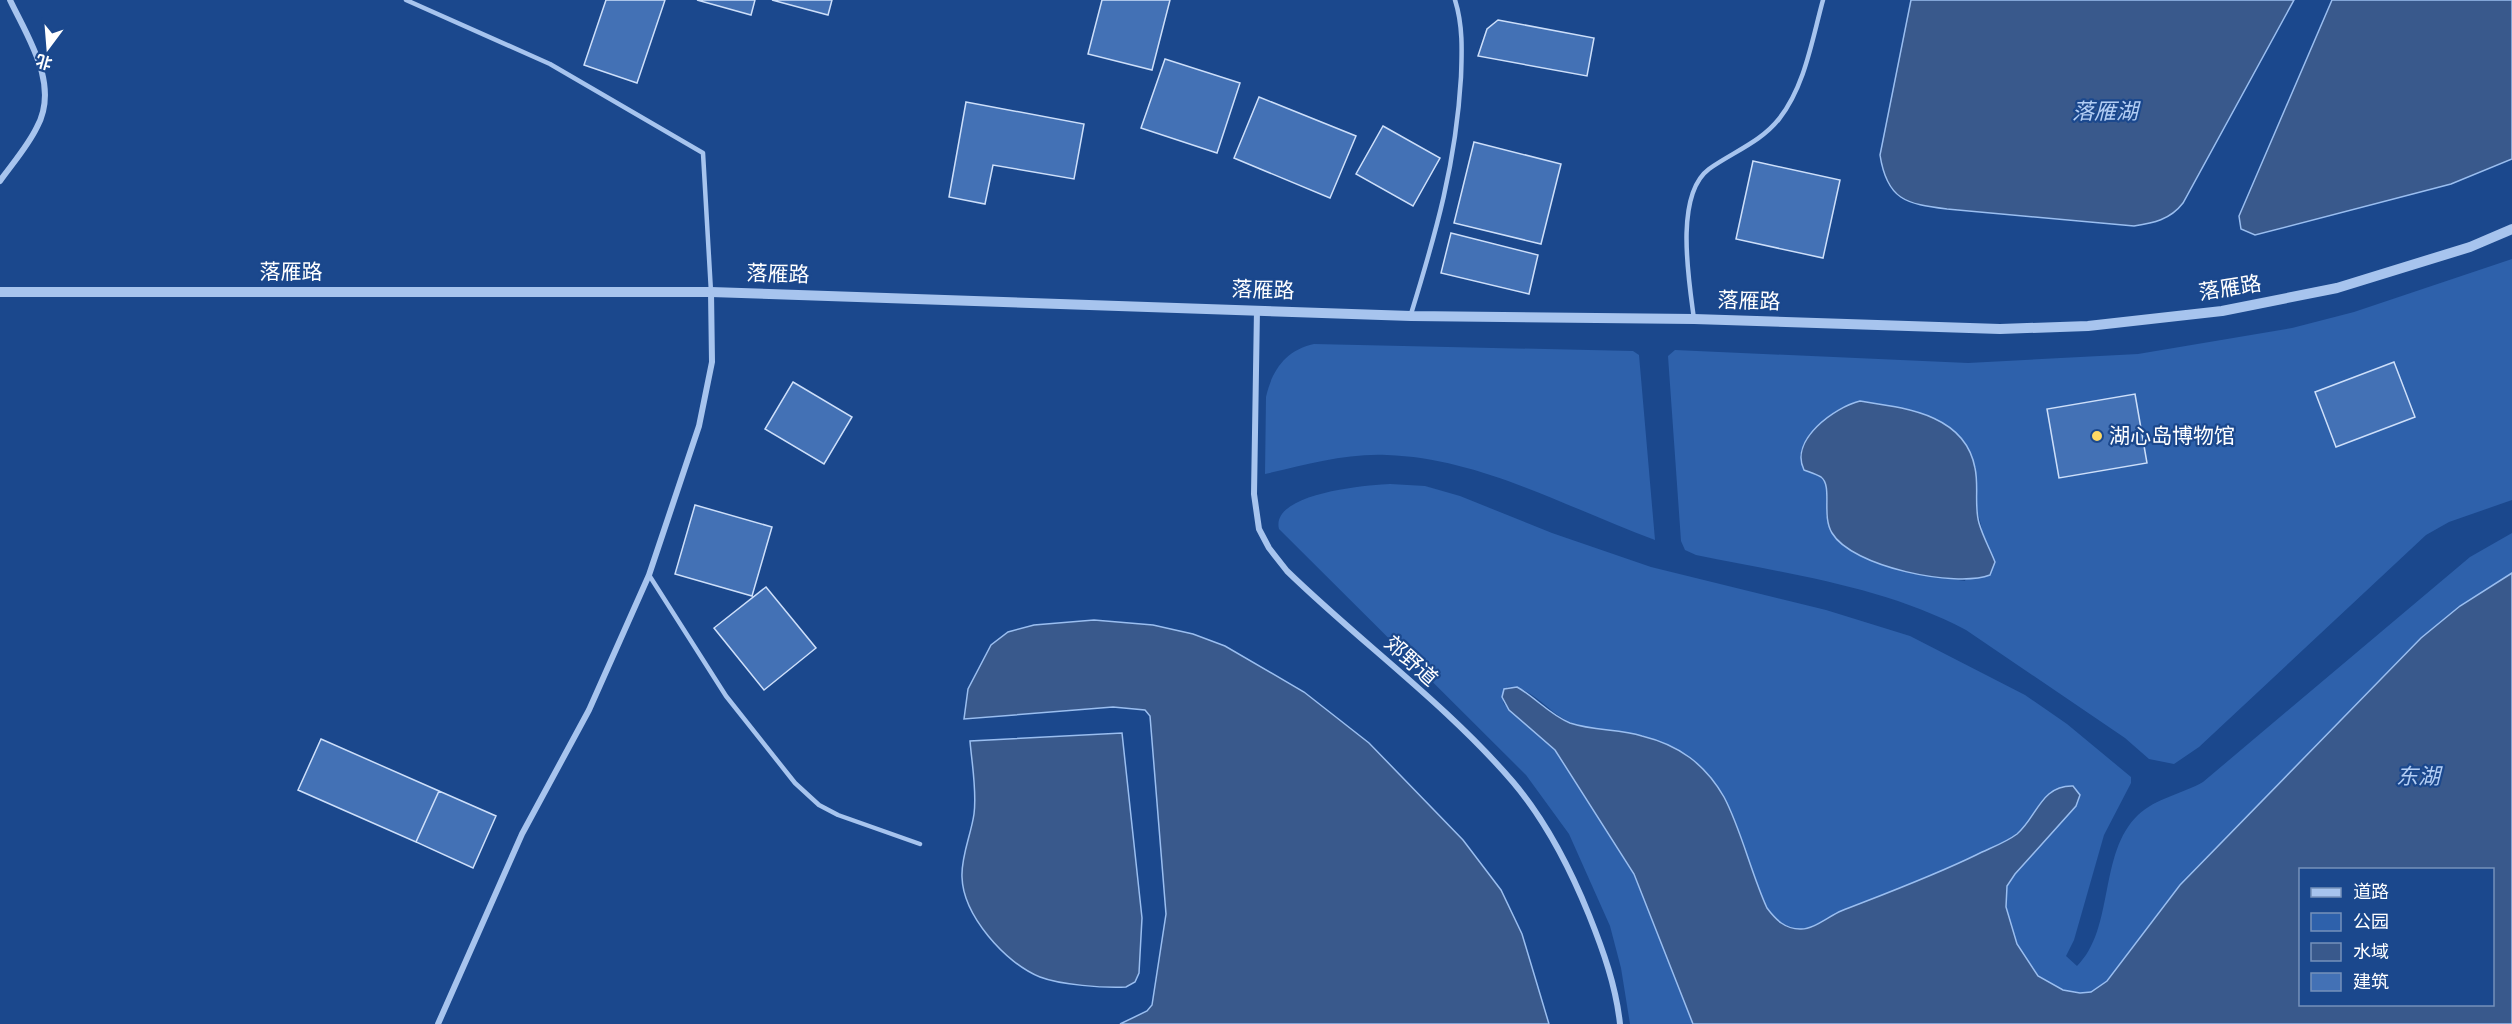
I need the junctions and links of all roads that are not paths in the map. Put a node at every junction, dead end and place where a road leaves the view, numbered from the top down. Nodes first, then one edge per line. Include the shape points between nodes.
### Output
1 (10, 0) edge
2 (407, 0) edge
3 (1455, 0) edge
4 (1823, 0) edge
5 (0, 181) edge
6 (2512, 229) edge
7 (0, 292) edge
8 (711, 292) junction
9 (1257, 309) junction
10 (1411, 316) junction
11 (1694, 318) junction
12 (649, 575) junction
13 (920, 844) dead end
14 (438, 1024) edge
15 (1620, 1024) edge

1 - 5 street via 44,79 46,95 38,127
2 - 8 lane via 550,64 703,153
3 - 10 lane via 1462,49 1453,154 1447,191
4 - 11 lane via 1791,102 1770,129 1707,171 1697,183 1687,227
6 - 11 street, 落雁路 via 2470,247 2337,288 2222,311 2099,325 2000,329
7 - 8 street, 落雁路
8 - 9 street, 落雁路
8 - 12 street via 712,362 704,406
9 - 10 street, 落雁路
9 - 15 street, 郊野道 via 1254,494 1259,529 1287,571 1474,741 1513,782 1548,830 1575,880 1611,976
10 - 11 street, 落雁路
12 - 13 lane via 726,696 795,783 838,815
12 - 14 street via 589,710 522,834

